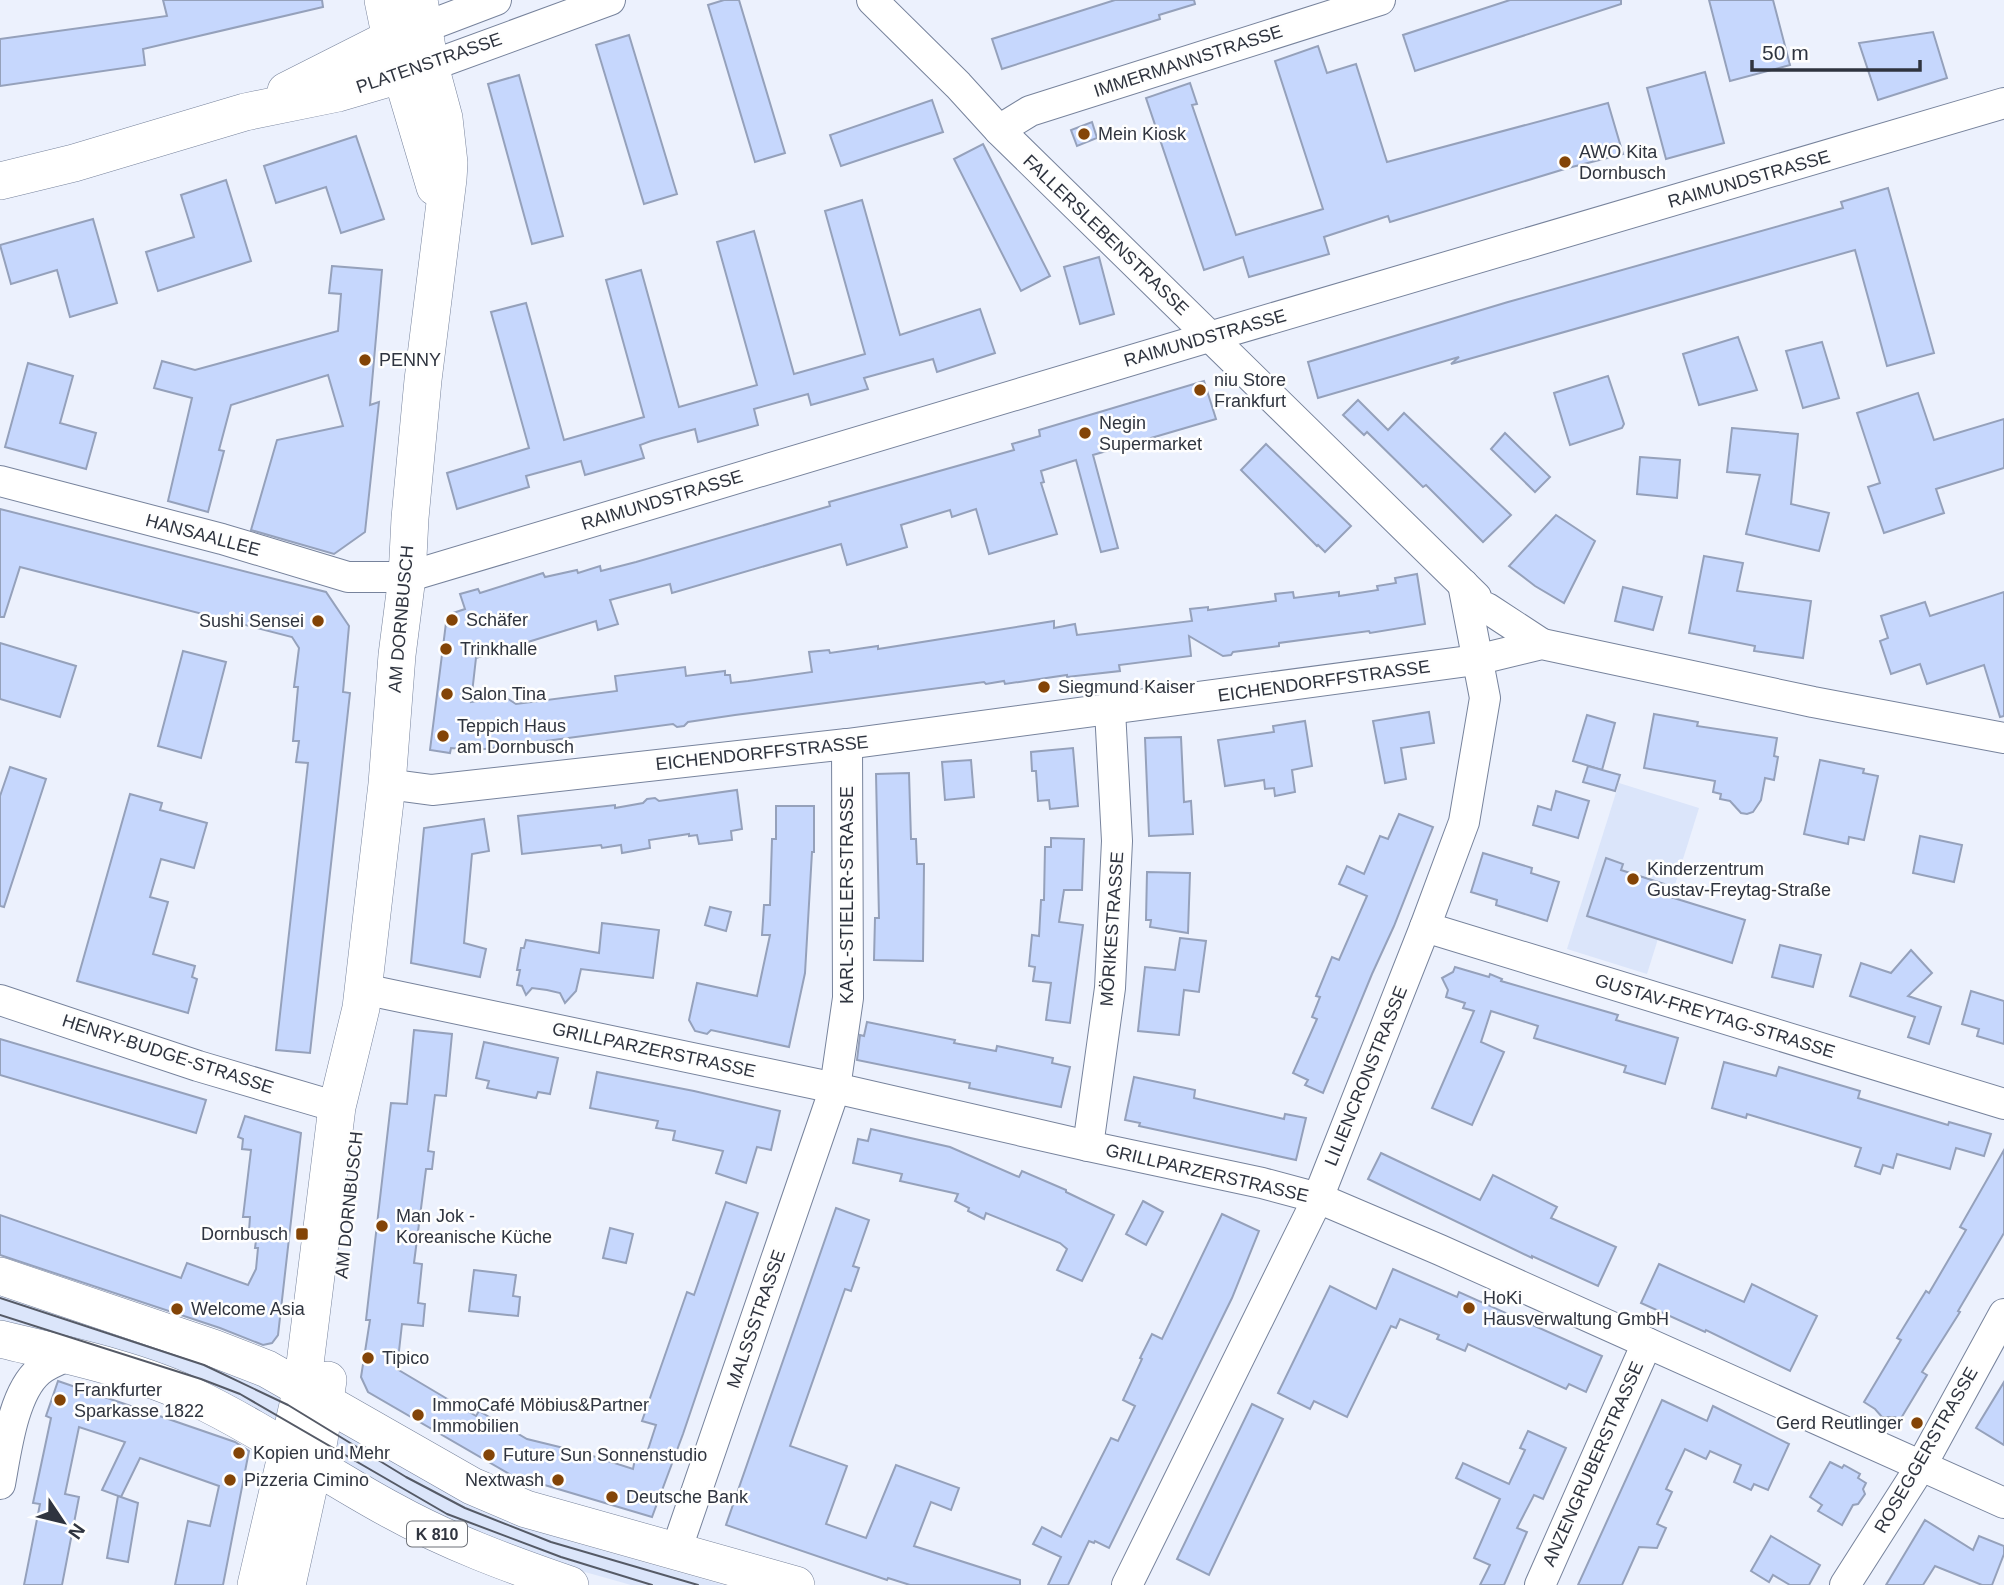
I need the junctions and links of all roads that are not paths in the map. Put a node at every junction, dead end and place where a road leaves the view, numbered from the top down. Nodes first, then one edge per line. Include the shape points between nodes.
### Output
1 (383, 0) edge
2 (496, 0) edge
3 (610, 0) edge
4 (872, 0) edge
5 (1380, 0) edge
6 (422, 13) edge
7 (391, 39) junction
8 (416, 71) junction
9 (2004, 103) edge
10 (245, 112) junction
11 (999, 131) junction
12 (0, 181) edge
13 (1209, 337) junction
14 (0, 481) edge
15 (407, 577) junction
16 (1463, 584) junction
17 (1487, 608) junction
18 (1542, 644) junction
19 (1476, 660) junction
20 (1110, 710) junction
21 (2004, 738) edge
22 (847, 744) junction
23 (387, 784) junction
24 (1425, 927) junction
25 (362, 998) junction
26 (0, 1000) edge
27 (835, 1088) junction
28 (2004, 1104) edge
29 (337, 1107) junction
30 (1088, 1146) junction
31 (1318, 1198) junction
32 (0, 1276) edge
33 (2004, 1314) edge
34 (0, 1339) edge
35 (1647, 1343) junction
36 (68, 1356) junction
37 (314, 1395) junction
38 (301, 1457) junction
39 (1921, 1466) junction
40 (0, 1484) edge
41 (2004, 1503) edge
42 (676, 1551) junction
43 (256, 1585) edge
44 (287, 1585) edge
45 (570, 1585) edge
46 (796, 1585) edge
47 (1127, 1585) edge
48 (1540, 1585) edge
49 (1845, 1585) edge

1 - 7 main road
2 - 6 street, PLATENSTRASSE
3 - 8 street, PLATENSTRASSE
4 - 11 street, FALLERSLEBENSTRASSE
5 - 11 street, IMMERMANNSTRASSE via 1030,111
6 - 7 main road, PLATENSTRASSE
6 - 8 main road
7 - 8 main road
7 - 10 main road, PLATENSTRASSE
8 - 10 main road, PLATENSTRASSE
8 - 15 main road, AM DORNBUSCH via 444,118 449,163 423,380
9 - 13 street, RAIMUNDSTRASSE
10 - 12 main road, PLATENSTRASSE
11 - 13 street, FALLERSLEBENSTRASSE
13 - 15 street, RAIMUNDSTRASSE
13 - 16 street, FALLERSLEBENSTRASSE
14 - 15 street, HANSAALLEE via 348,577
15 - 23 main road, AM DORNBUSCH
16 - 17 street, FALLERSLEBENSTRASSE
16 - 19 street
17 - 18 street, FALLERSLEBENSTRASSE
17 - 19 street via 1491,642
18 - 19 street, EICHENDORFFSTRASSE
18 - 21 street, EICHENDORFFSTRASSE
19 - 20 street, EICHENDORFFSTRASSE
19 - 24 street, LILIENCRONSTRASSE via 1485,698 1464,822
20 - 22 street, EICHENDORFFSTRASSE
20 - 30 street, MÖRIKESTRASSE via 1117,841 1110,988
22 - 23 street, EICHENDORFFSTRASSE via 432,790
22 - 27 street, KARL-STIELER-STRASSE via 848,998
23 - 25 main road, AM DORNBUSCH
24 - 28 street, GUSTAV-FREYTAG-STRASSE
24 - 31 street, LILIENCRONSTRASSE
25 - 27 street, GRILLPARZERSTRASSE
25 - 29 main road, AM DORNBUSCH
25 - 37 main road, AM DORNBUSCH via 361,1101
26 - 29 street, HENRY-BUDGE-STRASSE
27 - 30 street, GRILLPARZERSTRASSE
27 - 42 street, MALSSSTRASSE
29 - 37 main road, AM DORNBUSCH
30 - 31 street, GRILLPARZERSTRASSE
31 - 35 street, GRILLPARZERSTRASSE
31 - 47 street, LILIENCRONSTRASSE
32 - 37 main road via 214,1348 267,1369
33 - 39 street, ROSEGGERSTRASSE
34 - 36 main road, K 810
35 - 39 street, GRILLPARZERSTRASSE
35 - 48 street, ANZENGRUBERSTRASSE
36 - 38 main road, K 810 via 193,1396
36 - 40 street via 44,1367 27,1384
37 - 38 main road
37 - 42 main road via 472,1486 526,1509
38 - 43 main road via 272,1509
38 - 44 main road
38 - 45 main road, K 810 via 449,1540
39 - 41 street, GRILLPARZERSTRASSE
39 - 49 street, ROSEGGERSTRASSE
42 - 46 main road

